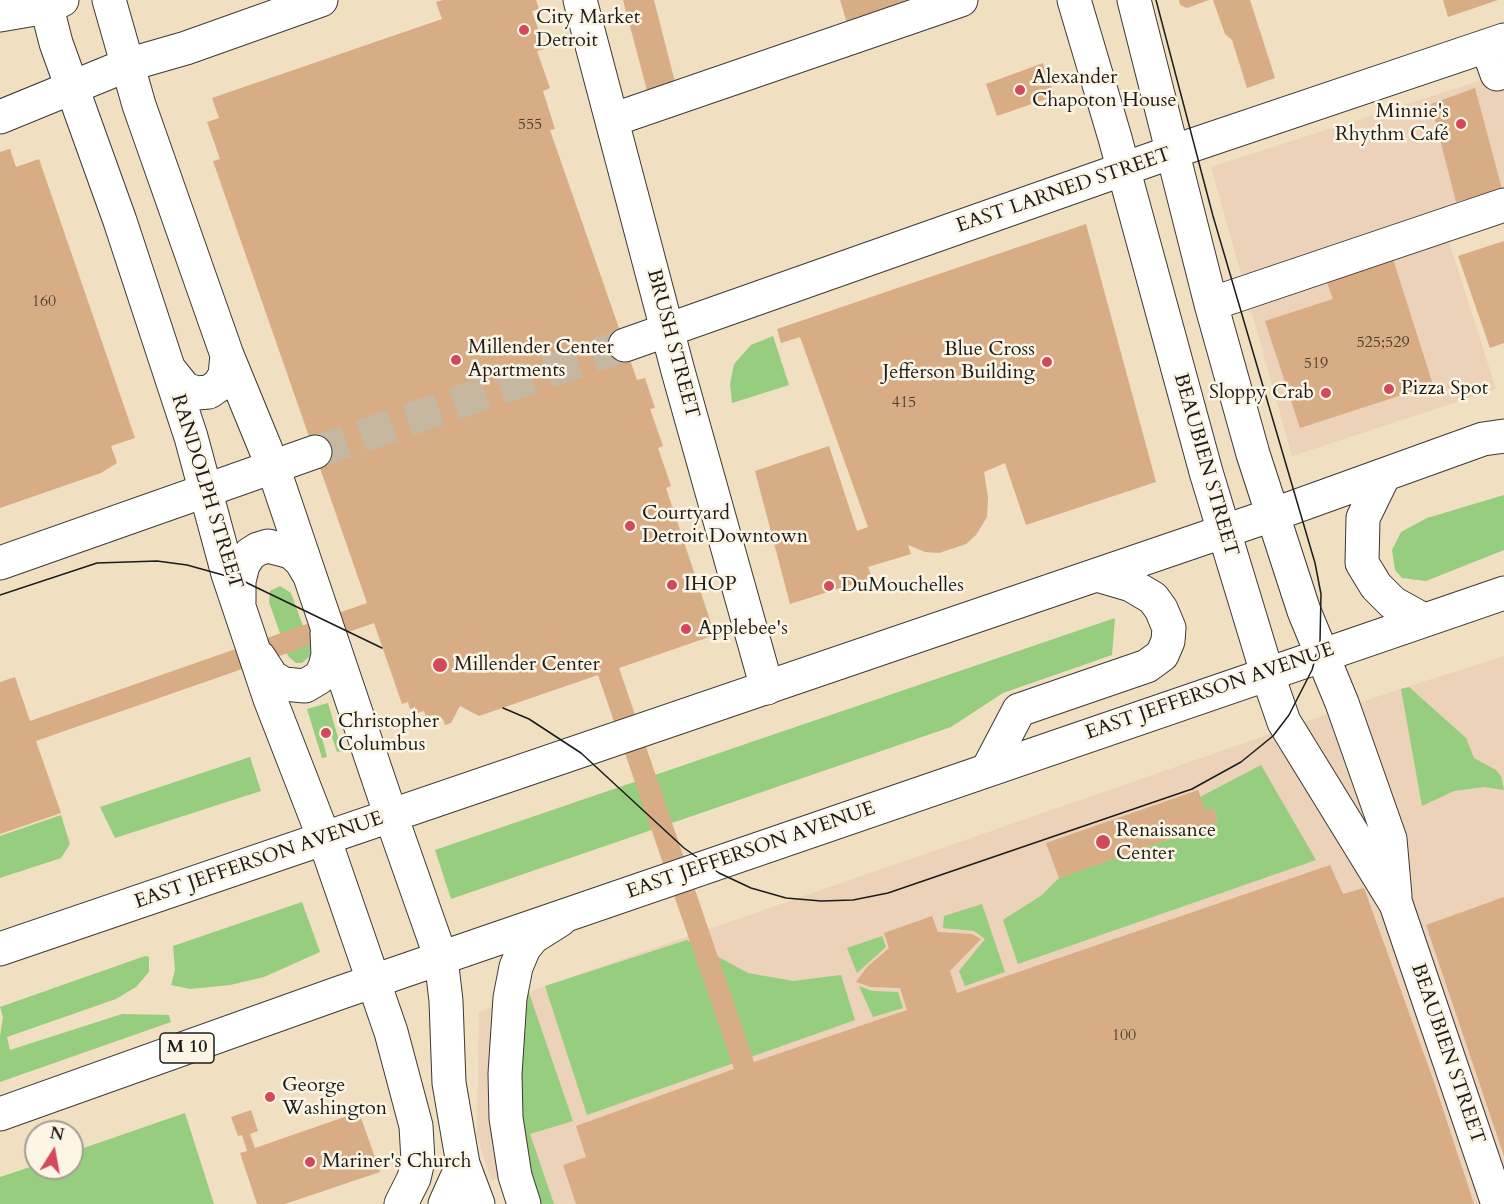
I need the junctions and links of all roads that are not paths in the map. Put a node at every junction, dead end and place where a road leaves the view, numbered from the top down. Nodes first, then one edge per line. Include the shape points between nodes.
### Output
1 (110, 0) edge
2 (321, 0) edge
3 (580, 0) edge
4 (961, 0) edge
5 (1074, 0) edge
6 (1134, 0) edge
7 (51, 2) edge
8 (0, 15) edge
9 (1496, 54) edge
10 (127, 65) junction
11 (74, 89) junction
12 (0, 117) edge
13 (612, 120) junction
14 (1172, 152) junction
15 (1124, 170) junction
16 (1504, 205) edge
17 (1211, 304) junction
18 (667, 329) junction
19 (625, 345) tunnel mouth
20 (228, 355) junction
21 (169, 369) junction
22 (1497, 435) edge
23 (315, 452) tunnel mouth
24 (273, 467) junction
25 (1383, 477) junction
26 (206, 490) junction
27 (1272, 515) junction
28 (1223, 532) junction
29 (0, 563) edge
30 (1097, 575) junction
31 (312, 580) junction
32 (1504, 593) edge
33 (239, 603) junction
34 (1422, 619) junction
35 (326, 622) junction
36 (254, 648) junction
37 (1322, 654) junction
38 (1267, 673) junction
39 (767, 688) junction
40 (988, 769) junction
41 (391, 816) junction
42 (324, 838) junction
43 (1396, 904) junction
44 (568, 914) junction
45 (0, 949) edge
46 (441, 958) junction
47 (374, 981) junction
48 (0, 1114) edge
49 (463, 1164) junction
50 (1504, 1202) edge
51 (401, 1204) edge
52 (445, 1204) edge
53 (478, 1204) edge
54 (524, 1204) edge
55 (1498, 1204) edge

1 - 10 main road
2 - 10 main road
3 - 13 main road, BRUSH STREET
4 - 13 main road
5 - 15 main road, BEAUBIEN STREET
6 - 14 main road, BEAUBIEN STREET
7 - 8 main road
7 - 11 main road, RANDOLPH STREET via 56,43
9 - 14 main road, EAST LARNED STREET
10 - 11 main road
10 - 20 main road
11 - 12 main road
11 - 21 main road, RANDOLPH STREET
13 - 18 main road, BRUSH STREET
14 - 15 main road, EAST LARNED STREET
14 - 17 main road, BEAUBIEN STREET
15 - 18 main road, EAST LARNED STREET
15 - 28 main road, BEAUBIEN STREET
16 - 17 main road
17 - 27 main road, BEAUBIEN STREET
18 - 19 main road, EAST LARNED STREET
18 - 39 main road, BRUSH STREET
20 - 21 main road via 225,375 209,392 185,389
20 - 24 main road
21 - 26 main road, RANDOLPH STREET
22 - 25 main road, EAST JEFFERSON AVENUE
23 - 24 main road
24 - 26 main road
24 - 31 main road
25 - 27 main road, EAST JEFFERSON AVENUE
25 - 34 main road via 1363,518 1362,563 1388,598
26 - 29 main road
26 - 33 main road, RANDOLPH STREET via 217,540
27 - 28 main road, EAST JEFFERSON AVENUE
27 - 37 main road, BEAUBIEN STREET
28 - 30 main road, EAST JEFFERSON AVENUE
28 - 38 main road, BEAUBIEN STREET
30 - 39 main road, EAST JEFFERSON AVENUE
30 - 40 main road via 1131,585 1153,598 1169,628 1161,655 1147,666 1019,710
31 - 33 main road via 291,552 268,546 258,549 243,565
31 - 35 main road
32 - 34 main road, EAST JEFFERSON AVENUE
33 - 36 main road, RANDOLPH STREET
34 - 37 main road, EAST JEFFERSON AVENUE
35 - 36 main road via 325,667 320,677 305,686 284,684 272,677
35 - 41 main road
36 - 42 main road, RANDOLPH STREET
37 - 38 main road, EAST JEFFERSON AVENUE
37 - 43 main road, BEAUBIEN STREET via 1390,839
38 - 40 main road, EAST JEFFERSON AVENUE
38 - 43 main road, BEAUBIEN STREET via 1284,722
39 - 41 main road, EAST JEFFERSON AVENUE
40 - 44 main road, EAST JEFFERSON AVENUE
41 - 42 main road, EAST JEFFERSON AVENUE
41 - 46 main road
42 - 45 main road, EAST JEFFERSON AVENUE
42 - 47 main road, RANDOLPH STREET
43 - 55 main road, BEAUBIEN STREET
44 - 46 main road, EAST JEFFERSON AVENUE
44 - 54 main road via 532,937 524,948 510,998 505,1074 507,1130 514,1176
46 - 47 main road, EAST JEFFERSON AVENUE
46 - 49 main road via 449,1083
47 - 48 main road, EAST JEFFERSON AVENUE / M 10
47 - 51 main road, RANDOLPH STREET via 417,1136 418,1161
49 - 52 main road
49 - 53 main road
50 - 55 main road

